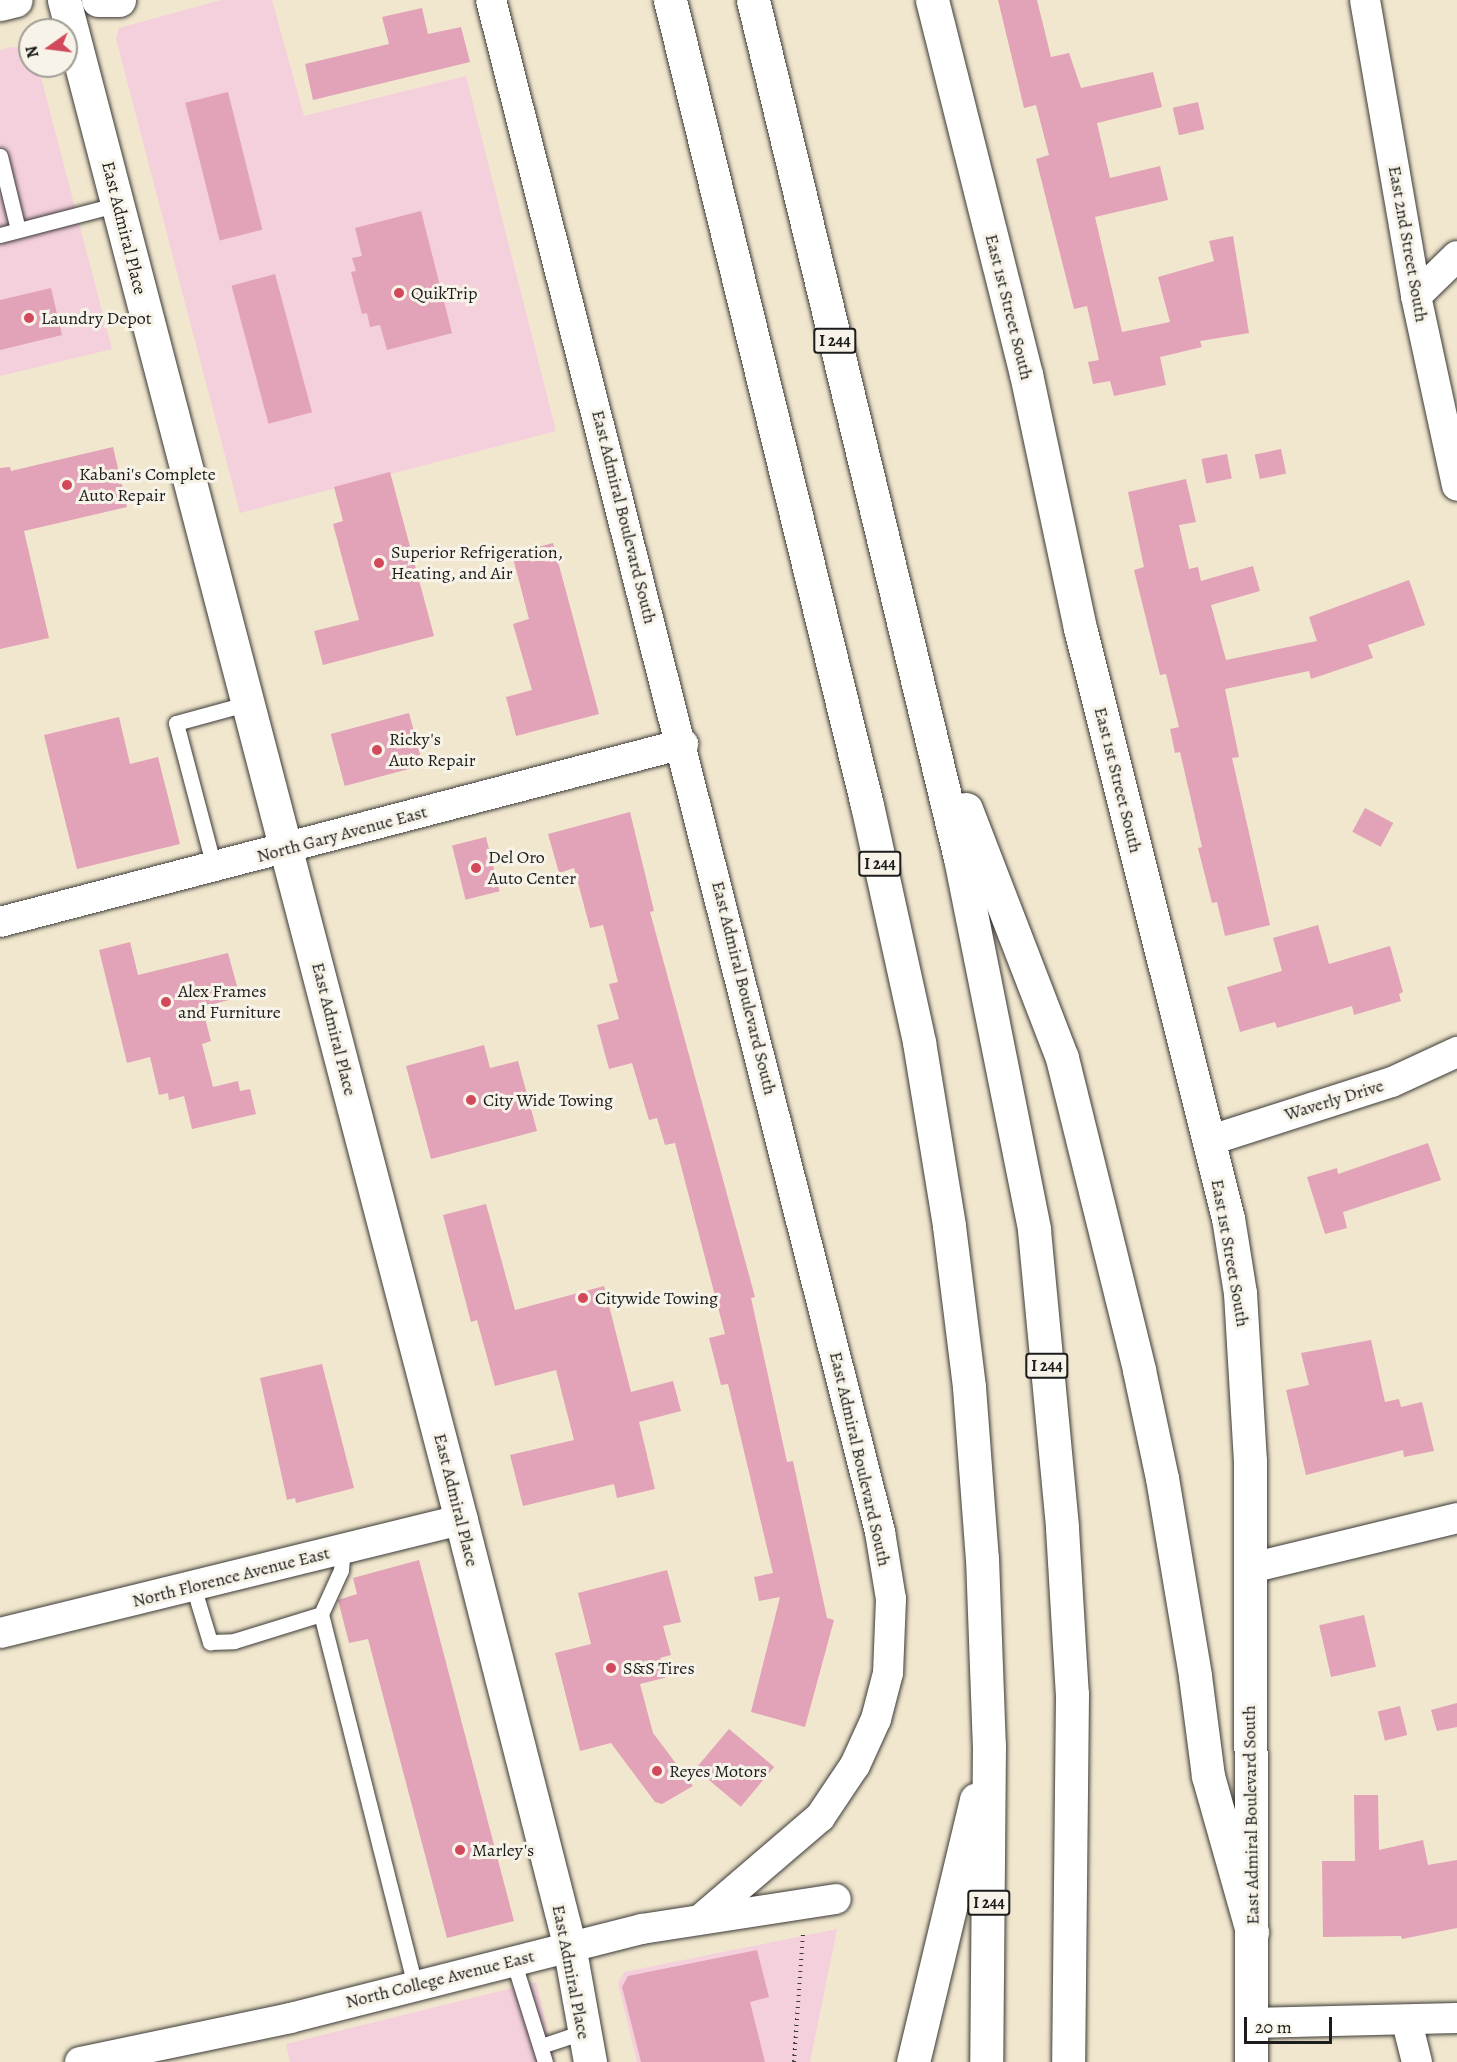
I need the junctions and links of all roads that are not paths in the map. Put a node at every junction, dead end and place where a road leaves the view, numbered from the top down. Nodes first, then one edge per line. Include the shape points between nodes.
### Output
1 (16, 0) edge
2 (64, 0) edge
3 (98, 0) edge
4 (119, 0) edge
5 (491, 0) edge
6 (670, 0) edge
7 (753, 0) edge
8 (933, 0) edge
9 (1365, 0) edge
10 (0, 4) edge
11 (0, 156) edge
12 (119, 204) junction
13 (18, 230) junction
14 (0, 235) edge
15 (1457, 256) edge
16 (1416, 296) junction
17 (1457, 486) edge
18 (916, 682) junction
19 (249, 703) junction
20 (683, 744) junction
21 (288, 848) junction
22 (214, 867) junction
23 (0, 922) edge
24 (1457, 1052) edge
25 (1208, 1141) junction
26 (1457, 1518) edge
27 (461, 1520) junction
28 (343, 1549) junction
29 (1251, 1568) junction
30 (194, 1586) junction
31 (321, 1614) junction
32 (0, 1633) edge
33 (989, 1745) junction
34 (836, 1899) dead end
35 (702, 1918) junction
36 (1252, 1932) junction
37 (569, 1945) junction
38 (513, 1960) junction
39 (415, 1986) junction
40 (1457, 2018) edge
41 (1407, 2022) junction
42 (1251, 2023) junction
43 (541, 2046) junction
44 (586, 2047) edge
45 (86, 2061) edge
46 (545, 2062) edge
47 (913, 2062) edge
48 (986, 2062) edge
49 (1068, 2062) edge
50 (1251, 2062) edge
51 (1417, 2062) edge

1 - 10 main road
2 - 12 main road, East Admiral Place
3 - 4 main road
5 - 20 street, East Admiral Boulevard South
6 - 33 main road, I 244 via 867,805 919,1042 949,1226 969,1387 982,1558
7 - 18 main road, I 244
8 - 25 main road, East 1st Street South via 1026,374 1080,628
9 - 16 street, East 2nd Street South
11 - 13 lane
12 - 13 lane
12 - 19 main road, East Admiral Place
13 - 14 lane
15 - 16 street
16 - 17 street, East 2nd Street South
18 - 36 main road via 1062,1058 1162,1478 1196,1676 1208,1776
18 - 49 main road, I 244 via 982,962 1034,1230 1062,1528 1072,1694
19 - 21 main road, East Admiral Place
19 - 22 lane via 176,723
20 - 21 street, North Gary Avenue East
20 - 35 street, East Admiral Boulevard South via 880,1532 891,1599 888,1673 876,1719 855,1765 820,1817
21 - 22 street, North Gary Avenue East
21 - 27 main road, East Admiral Place
22 - 23 street, North Gary Avenue East
24 - 25 street, Waverly Drive via 1392,1082
25 - 29 main road, East 1st Street South via 1228,1218 1246,1359
26 - 29 street
27 - 28 street, North Florence Avenue East
27 - 37 main road, East Admiral Place
28 - 30 street, North Florence Avenue East
28 - 31 lane via 341,1570
29 - 36 main road, East Admiral Boulevard South
30 - 31 lane via 210,1642 234,1641
30 - 32 street, North Florence Avenue East
31 - 39 lane
33 - 47 main road
33 - 48 main road, I 244
34 - 35 street, North College Avenue East
35 - 37 street, North College Avenue East
36 - 42 main road, East Admiral Boulevard South
37 - 38 street, North College Avenue East
37 - 44 main road, East Admiral Place
38 - 39 street, North College Avenue East
38 - 43 lane
39 - 45 street, North College Avenue East via 290,2018
40 - 41 street
41 - 42 street
41 - 51 street
42 - 50 main road, East Admiral Boulevard South
43 - 44 lane
43 - 46 lane

